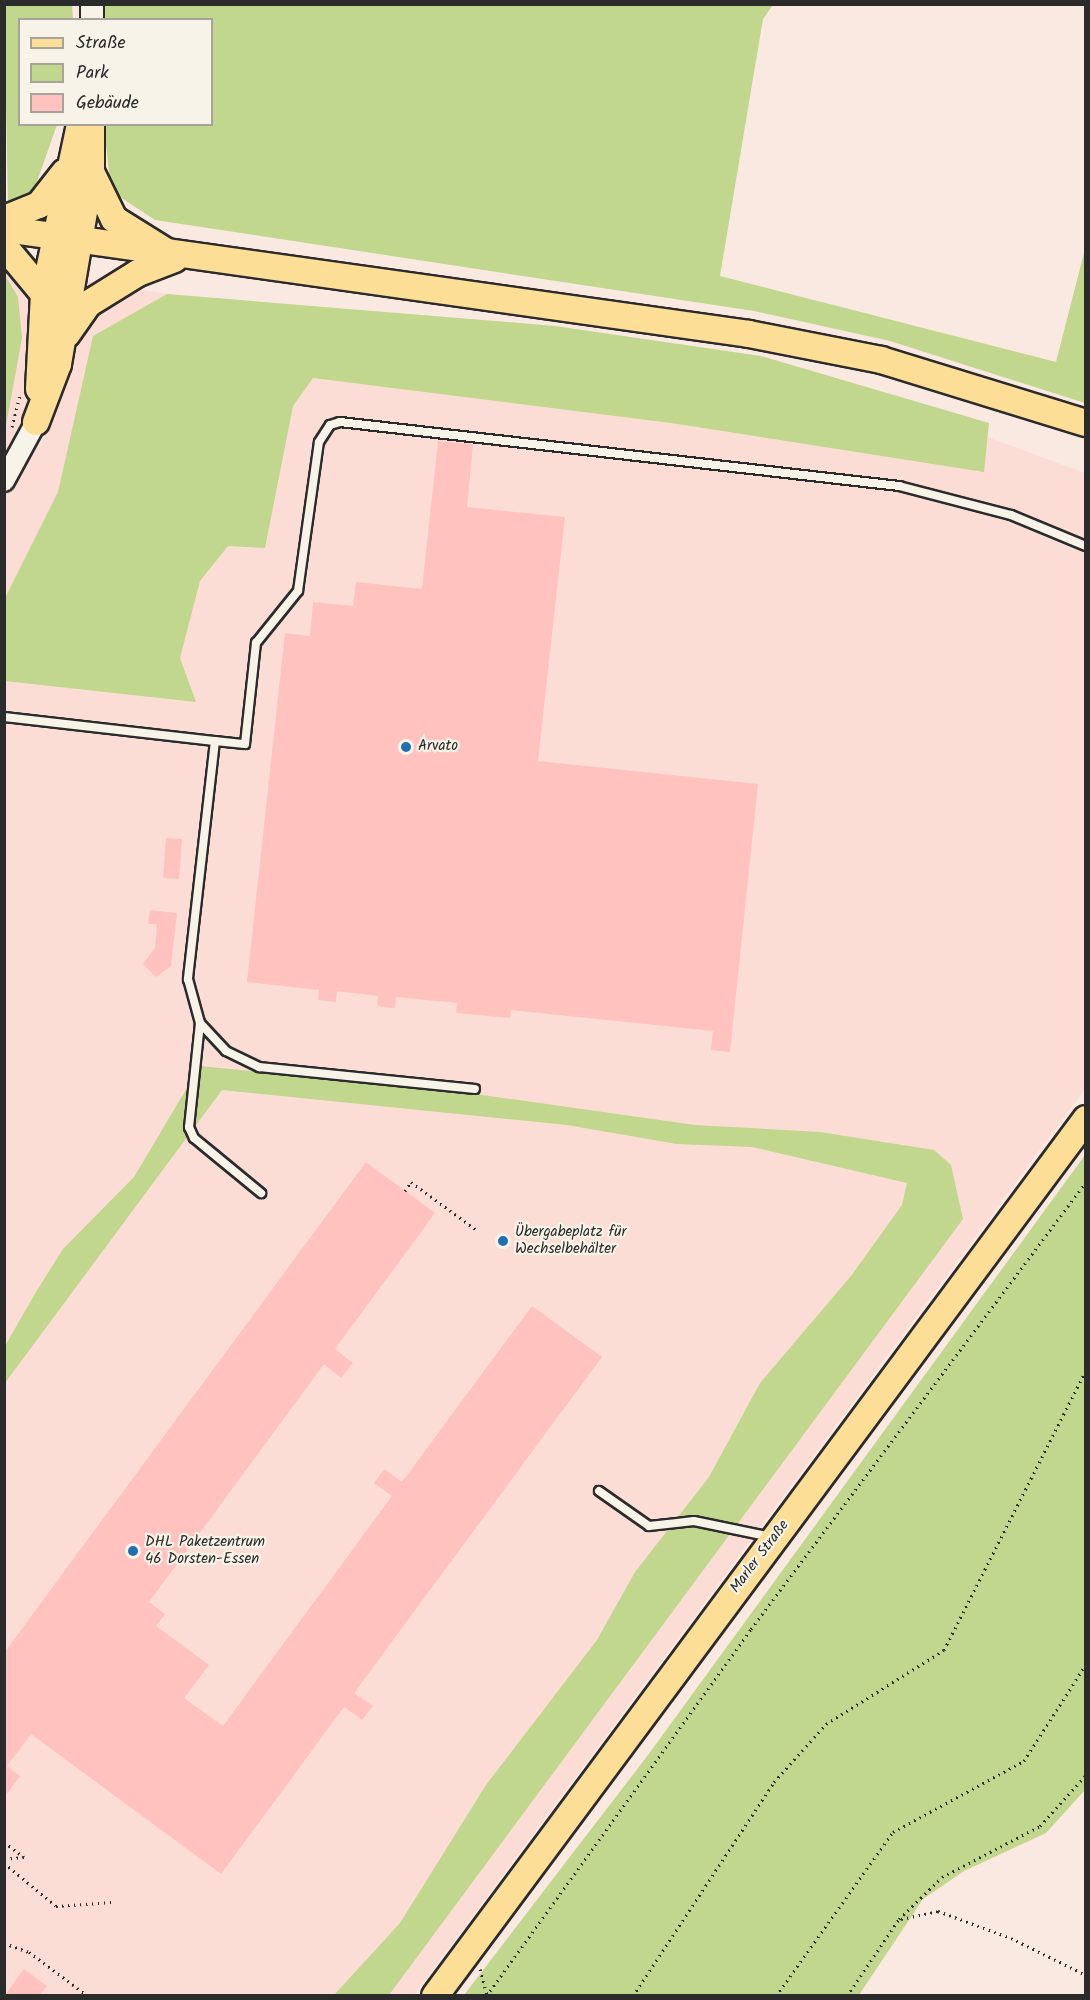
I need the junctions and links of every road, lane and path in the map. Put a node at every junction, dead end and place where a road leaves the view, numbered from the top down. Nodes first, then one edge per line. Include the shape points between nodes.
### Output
1 (80, 126) edge
2 (90, 126) edge
3 (80, 165) junction
4 (4, 219) edge
5 (4, 230) edge
6 (67, 241) junction
7 (4, 246) edge
8 (177, 258) junction
9 (44, 294) junction
10 (62, 342) junction
11 (36, 422) junction
12 (1086, 423) edge
13 (4, 481) edge
14 (1086, 546) edge
15 (4, 717) edge
16 (215, 741) junction
17 (200, 1023) junction
18 (475, 1089) dead end
19 (1086, 1119) edge
20 (1086, 1182) edge
21 (405, 1191) dead end
22 (261, 1193) dead end
23 (478, 1231) dead end
24 (1086, 1370) edge
25 (599, 1491) dead end
26 (775, 1538) junction
27 (1086, 1664) edge
28 (1086, 1775) edge
29 (4, 1842) edge
30 (4, 1861) edge
31 (112, 1902) dead end
32 (900, 1919) junction
33 (4, 1943) edge
34 (470, 1949) junction
35 (1086, 1975) edge
36 (490, 1991) junction
37 (88, 1995) edge
38 (435, 1995) edge
39 (487, 1995) edge
40 (633, 1995) edge
41 (776, 1995) edge
42 (847, 1995) edge

1 - 3 main road
2 - 3 main road
3 - 4 main road via 39,205
3 - 6 main road
3 - 8 main road via 114,219
5 - 6 main road
6 - 8 main road
6 - 9 main road
6 - 10 main road
7 - 9 main road
8 - 10 main road via 138,273 88,304
8 - 12 main road via 749,334 881,360
9 - 11 main road
10 - 11 main road
11 - 13 street
14 - 16 lane via 1011,515 899,486 340,422 330,425 319,442 298,591 256,643 245,744
15 - 16 lane
16 - 17 lane via 188,979
17 - 18 lane via 226,1052 259,1067
17 - 22 lane via 189,1127 194,1138
19 - 26 main road, Marler Straße
20 - 36 path via 752,1629
21 - 23 path via 411,1182
24 - 40 path via 944,1650 826,1724 781,1774
25 - 26 lane via 649,1526 694,1521
26 - 34 main road, Marler Straße
27 - 41 path via 1024,1761 893,1832
28 - 32 path via 1040,1826 942,1877
29 - 30 path via 24,1857
30 - 31 path via 56,1906
32 - 35 path via 938,1911
32 - 42 path
33 - 37 path via 29,1952
34 - 36 path
34 - 38 main road, Marler Straße
36 - 39 path

